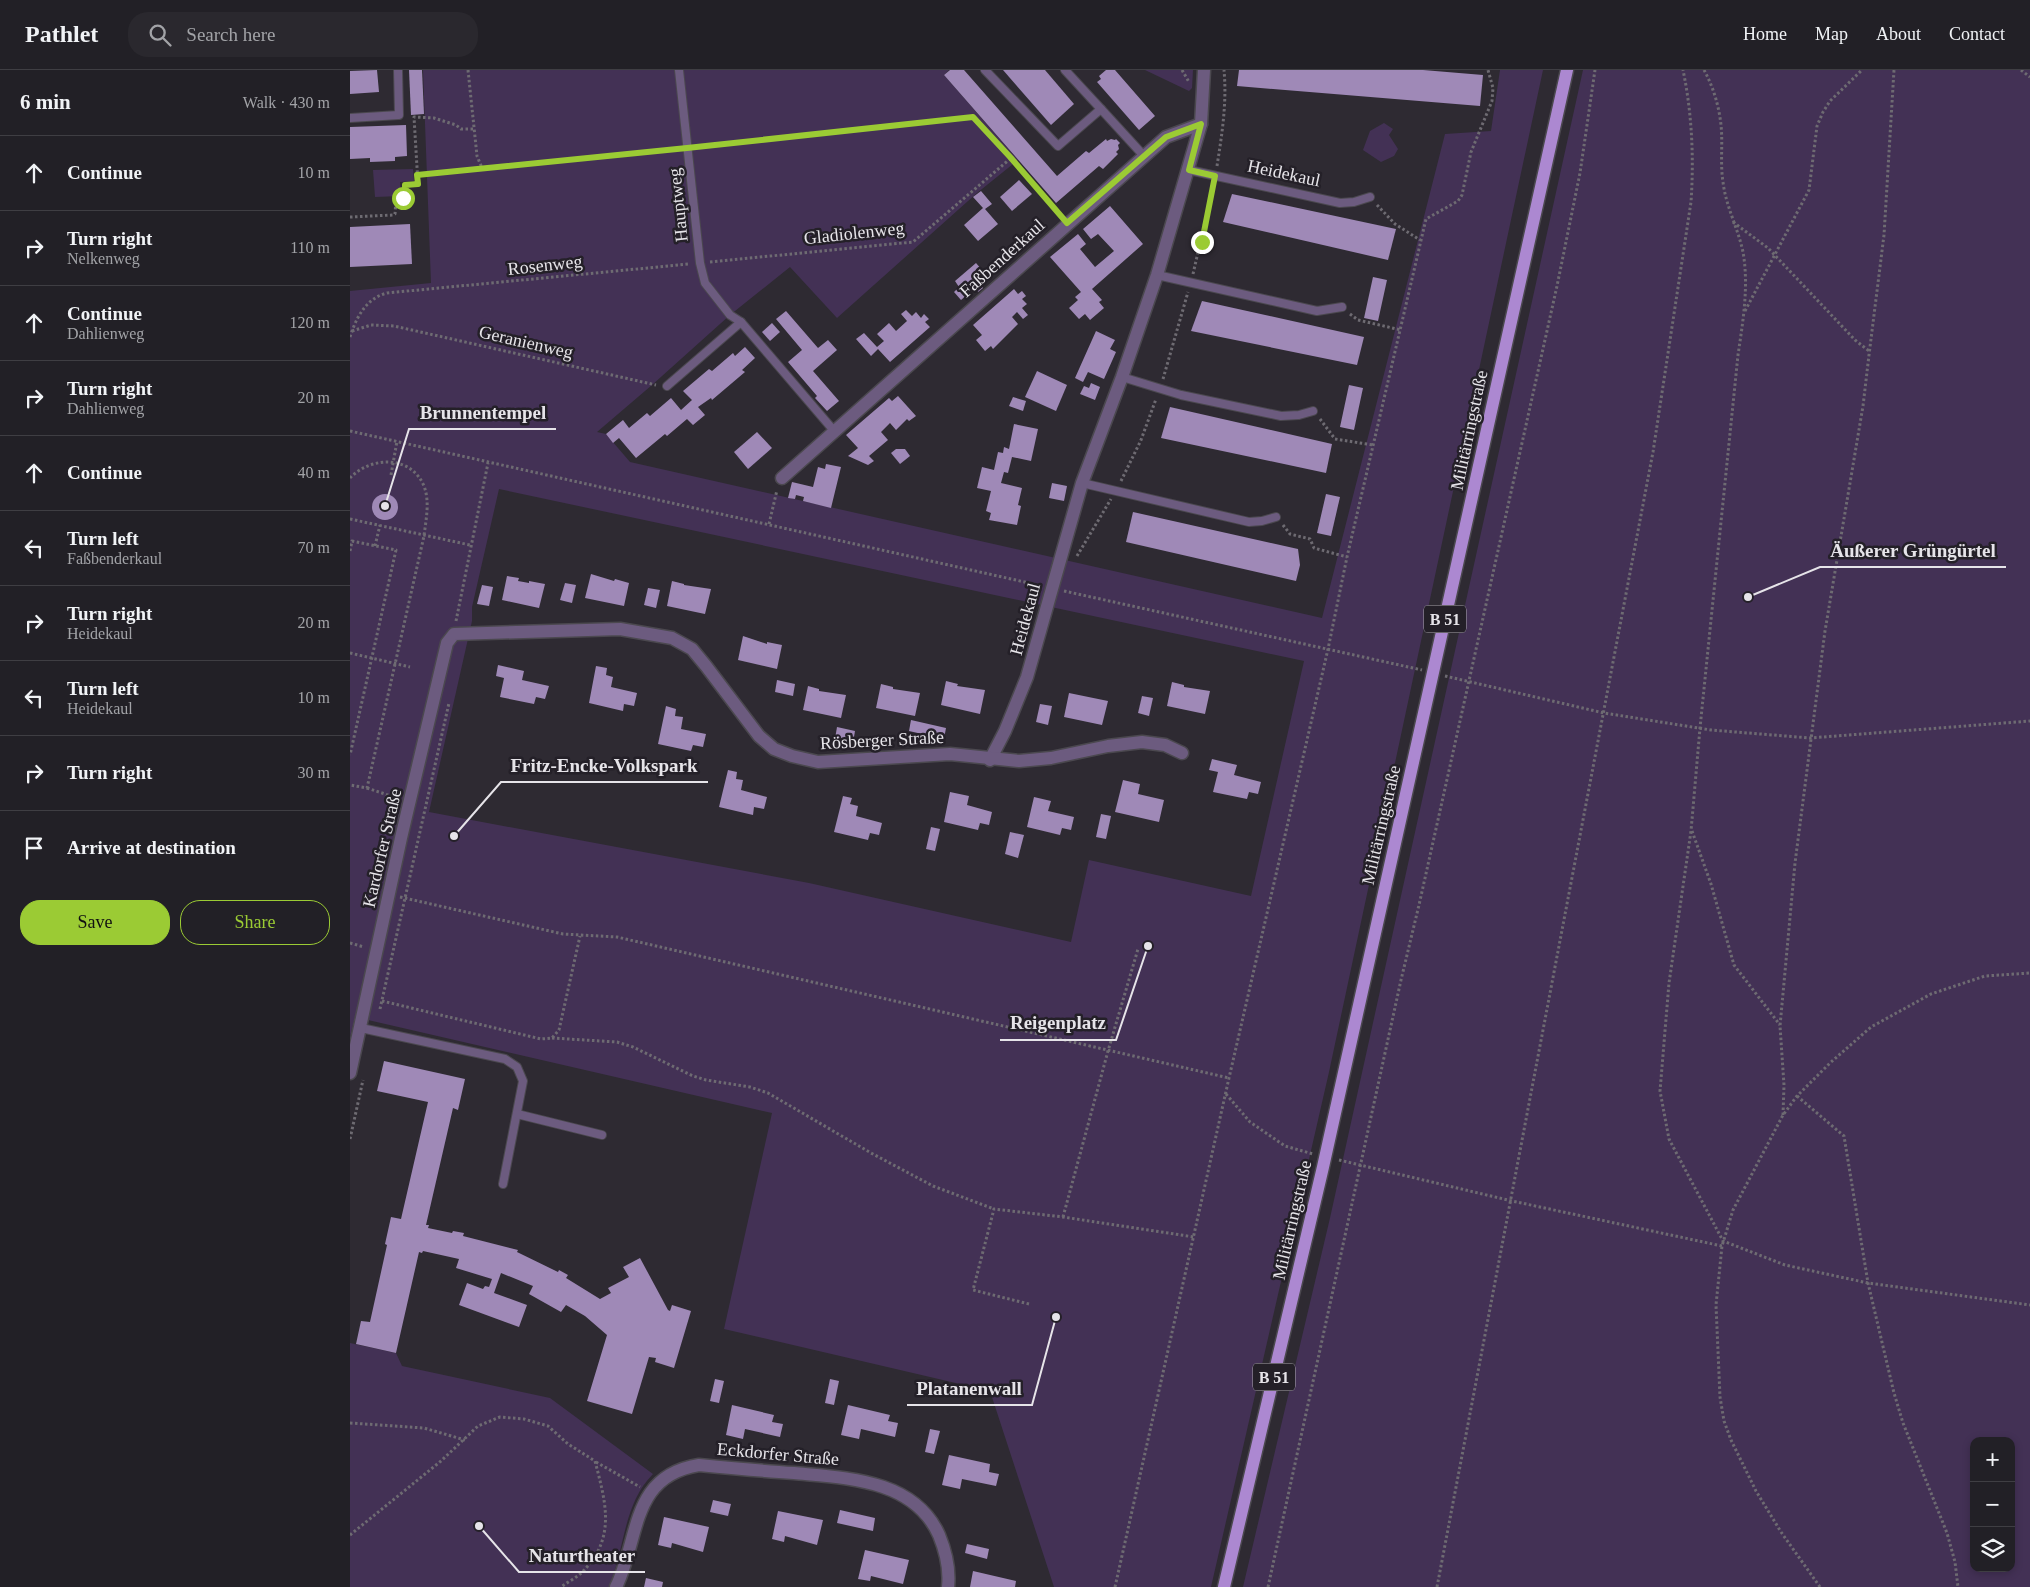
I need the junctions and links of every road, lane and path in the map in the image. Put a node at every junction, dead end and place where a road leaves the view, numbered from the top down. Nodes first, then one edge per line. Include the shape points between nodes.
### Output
1 (398, 70) edge
2 (468, 70) edge
3 (679, 70) edge
4 (985, 70) edge
5 (1065, 70) edge
6 (1204, 70) edge
7 (1224, 70) edge
8 (1488, 70) edge
9 (1567, 70) edge
10 (1594, 70) edge
11 (1683, 70) edge
12 (1704, 70) edge
13 (1862, 70) edge
14 (1894, 70) edge
15 (2021, 70) edge
16 (2030, 76) edge
17 (1101, 109) junction
18 (350, 118) edge
19 (1201, 124) junction
20 (474, 129) junction
21 (687, 148) junction
22 (1144, 156) junction
23 (1011, 158) junction
24 (482, 168) junction
25 (1189, 170) junction
26 (417, 175) junction
27 (1215, 176) junction
28 (1370, 197) joint
29 (350, 217) edge
30 (1732, 221) junction
31 (1067, 223) junction
32 (1420, 240) junction
33 (1776, 255) junction
34 (700, 263) junction
35 (1158, 275) junction
36 (1191, 283) junction
37 (1342, 307) joint
38 (1745, 312) junction
39 (742, 322) junction
40 (1401, 330) junction
41 (352, 331) junction
42 (350, 337) edge
43 (1870, 352) junction
44 (1122, 376) junction
45 (652, 385) dead end
46 (667, 386) dead end
47 (1160, 388) junction
48 (1313, 411) joint
49 (350, 431) edge
50 (835, 432) junction
51 (397, 441) junction
52 (1373, 445) junction
53 (394, 462) junction
54 (488, 462) junction
55 (391, 476) dead end
56 (350, 478) edge
57 (782, 478) joint
58 (1082, 483) junction
59 (1116, 492) junction
60 (1276, 517) joint
61 (350, 519) edge
62 (769, 524) junction
63 (380, 526) junction
64 (424, 536) junction
65 (470, 545) junction
66 (375, 546) junction
67 (350, 551) edge
68 (1077, 557) dead end
69 (1347, 558) junction
70 (1065, 582) dead end
71 (1057, 589) junction
72 (454, 634) junction
73 (1328, 649) junction
74 (350, 654) edge
75 (372, 659) junction
76 (394, 664) junction
77 (410, 667) dead end
78 (1433, 673) junction
79 (1469, 681) junction
80 (450, 699) dead end
81 (1604, 713) junction
82 (2030, 721) edge
83 (1700, 728) junction
84 (1810, 738) junction
85 (1182, 753) dead end
86 (350, 754) edge
87 (990, 760) junction
88 (350, 785) edge
89 (367, 788) junction
90 (410, 802) junction
91 (1692, 831) junction
92 (389, 894) junction
93 (405, 898) junction
94 (580, 936) junction
95 (1138, 949) dead end
96 (2030, 973) edge
97 (382, 1001) junction
98 (1780, 1026) junction
99 (360, 1028) junction
100 (374, 1031) junction
101 (552, 1038) junction
102 (1108, 1051) junction
103 (350, 1072) edge
104 (364, 1078) dead end
105 (1229, 1078) junction
106 (1226, 1093) junction
107 (1797, 1096) junction
108 (516, 1114) junction
109 (1783, 1115) junction
110 (602, 1134) dead end
111 (350, 1139) edge
112 (1325, 1157) junction
113 (1361, 1164) junction
114 (503, 1184) dead end
115 (1512, 1201) junction
116 (994, 1209) junction
117 (1063, 1217) junction
118 (1194, 1236) junction
119 (1723, 1241) junction
120 (1722, 1246) junction
121 (1868, 1283) junction
122 (1029, 1304) dead end
123 (2030, 1305) edge
124 (350, 1423) edge
125 (465, 1440) junction
126 (595, 1461) junction
127 (650, 1492) junction
128 (350, 1535) edge
129 (561, 1587) edge
130 (616, 1587) edge
131 (948, 1587) edge
132 (1115, 1587) edge
133 (1224, 1587) edge
134 (1268, 1587) edge
135 (1437, 1587) edge
136 (1820, 1587) edge
137 (1958, 1587) edge

1 - 18 lane via 399,115
2 - 20 path
3 - 21 lane, Hauptweg
4 - 17 lane via 1058,146
5 - 17 lane
6 - 19 street, Heidekaul
7 - 27 path via 1223,128
8 - 32 path via 1493,88 1492,101 1472,152 1462,195 1458,202 1426,219
9 - 78 main road, Militärringstraße / B 51
10 - 79 path via 1578,182
11 - 81 path via 1688,94 1693,173 1689,211 1653,452
12 - 30 path via 1718,107 1722,179
13 - 33 path via 1823,112 1817,126 1809,190
14 - 43 path via 1884,234
15 - 16 path
17 - 22 lane
19 - 22 street, Faßbenderkaul via 1166,137
19 - 25 street, Heidekaul
20 - 24 path
20 - 26 path via 461,129 434,118 414,117
21 - 23 path via 973,117
21 - 24 path
21 - 34 lane, Hauptweg
22 - 31 street, Faßbenderkaul
23 - 31 path
23 - 34 path, Gladiolenweg via 912,242
24 - 26 path
25 - 27 lane, Heidekaul
25 - 35 street, Heidekaul
26 - 29 path via 418,184 405,185 405,197 396,200 395,214
27 - 28 lane, Heidekaul via 1340,203
27 - 36 path
28 - 32 path via 1395,224
30 - 33 path
30 - 38 path via 1745,270
31 - 50 street, Faßbenderkaul
32 - 40 path
33 - 38 path
33 - 43 path
34 - 39 lane, Hauptweg via 705,283 730,315
34 - 41 path, Rosenweg via 379,295 360,313
35 - 36 lane
35 - 44 street, Heidekaul
36 - 37 lane via 1317,311
36 - 47 path
37 - 40 path via 1358,320
38 - 83 path
39 - 46 lane
39 - 50 lane
40 - 52 path
41 - 42 path, Rosenweg
41 - 45 path, Geranienweg via 371,324 394,326
43 - 84 path
44 - 47 lane
44 - 58 street, Heidekaul
47 - 48 lane via 1281,416
47 - 59 path via 1141,440
48 - 52 path via 1335,439
49 - 51 path
50 - 57 street, Faßbenderkaul
51 - 53 path
51 - 54 path
52 - 69 path
53 - 55 path
53 - 56 path via 376,462 357,470
53 - 64 path via 411,470 424,486 427,501
54 - 62 path
54 - 65 path
57 - 62 path
58 - 59 lane
58 - 71 street, Heidekaul
59 - 60 lane via 1249,522
59 - 68 path
60 - 69 path via 1290,534 1310,539 1314,548
61 - 63 path
62 - 71 path
63 - 64 path
63 - 66 path
64 - 65 path
64 - 76 path
65 - 72 path
66 - 67 path via 352,541
66 - 75 path via 396,550
69 - 73 path
70 - 71 path
71 - 73 path
71 - 87 street, Heidekaul via 1027,677
72 - 87 street, Rösberger Straße via 620,630 672,638 692,649 759,736 774,749 792,756 818,762 950,754
72 - 90 street, Kardorfer Straße via 447,643
73 - 78 path
73 - 105 path
74 - 75 path
75 - 76 path
75 - 86 path
76 - 77 path
76 - 89 path
78 - 79 path
78 - 112 main road, Militärringstraße / B 51
79 - 81 path
79 - 113 path
80 - 93 path
81 - 83 path
81 - 115 path
82 - 84 path
83 - 84 path
83 - 91 path
84 - 98 path
85 - 87 street, Rösberger Straße via 1164,745 1142,742 1019,762
88 - 89 path
89 - 90 path
90 - 92 street, Kardorfer Straße
91 - 98 path via 1734,964
91 - 119 path via 1669,983 1660,1091 1669,1139
92 - 93 path
92 - 99 street, Kardorfer Straße
93 - 94 path
93 - 97 path
94 - 101 path via 559,1030
94 - 102 path via 617,936
95 - 102 path
96 - 107 path via 1985,976 1931,994 1871,1028
97 - 100 path
97 - 101 path via 541,1039
98 - 109 path
99 - 100 lane
99 - 103 street, Kardorfer Straße
100 - 108 lane via 505,1059 517,1067 523,1081
101 - 116 path via 617,1042 693,1076 768,1093 933,1186
102 - 105 path
102 - 117 path
104 - 111 path
105 - 106 path
106 - 112 path via 1250,1122 1285,1146
106 - 118 path
107 - 109 path
107 - 121 path via 1844,1136
108 - 110 lane
108 - 114 lane
109 - 119 path via 1733,1210
112 - 113 path
112 - 133 main road, Militärringstraße / B 51
113 - 115 path
113 - 134 path
115 - 120 path
115 - 135 path
116 - 117 path
116 - 122 path via 974,1290
117 - 118 path
118 - 132 path
119 - 120 path
119 - 121 path via 1784,1265
120 - 136 path via 1716,1305 1718,1379 1724,1421 1756,1491
121 - 123 path
121 - 137 path via 1902,1423 1947,1532
124 - 125 path via 424,1428
125 - 126 path via 478,1426 500,1417 524,1419 548,1426
125 - 128 path
126 - 127 path
126 - 129 path via 605,1499 604,1539 586,1569
127 - 130 street, Eckdorfer Straße via 633,1533 626,1568
127 - 131 street, Eckdorfer Straße via 668,1474 699,1465 845,1478 876,1484 923,1509 942,1544 948,1564

